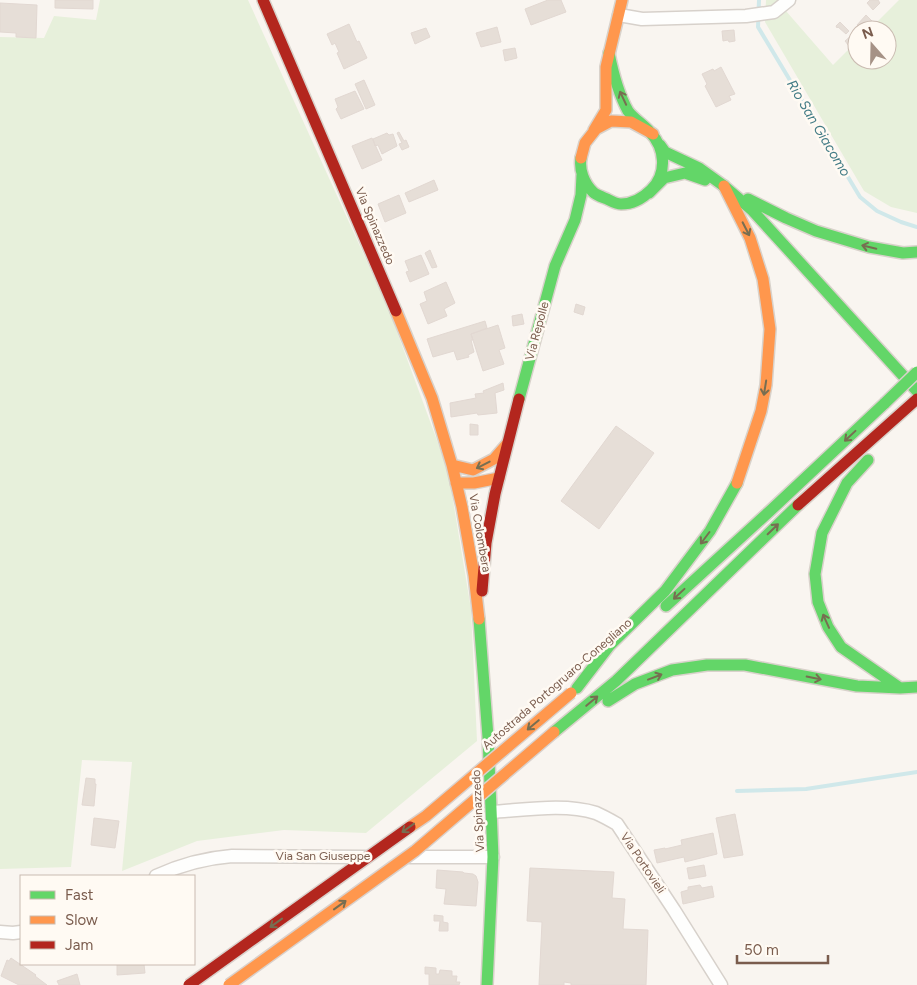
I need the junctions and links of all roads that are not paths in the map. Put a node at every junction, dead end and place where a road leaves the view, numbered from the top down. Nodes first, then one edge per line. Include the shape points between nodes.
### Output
1 (263, 0) edge
2 (622, 0) edge
3 (789, 0) edge
4 (619, 15) junction
5 (609, 53) junction
6 (594, 130) junction
7 (653, 134) junction
8 (660, 145) junction
9 (582, 175) junction
10 (724, 186) junction
11 (649, 193) junction
12 (618, 203) junction
13 (574, 220) junction
14 (917, 252) edge
15 (917, 372) edge
16 (917, 391) edge
17 (917, 399) edge
18 (917, 413) edge
19 (902, 420) junction
20 (886, 441) dead end
21 (507, 444) junction
22 (873, 454) dead end
23 (452, 466) junction
24 (499, 478) junction
25 (456, 483) junction
26 (495, 494) junction
27 (466, 532) junction
28 (478, 605) junction
29 (917, 687) edge
30 (900, 688) junction
31 (574, 691) junction
32 (556, 738) junction
33 (492, 812) junction
34 (493, 857) junction
35 (159, 875) edge
36 (0, 932) edge
37 (20, 932) edge
38 (189, 985) edge
39 (229, 985) edge
40 (487, 985) edge
41 (721, 985) edge

1 - 23 main road, Via Spinazzedo via 432,398
2 - 4 main road, Via Repolle
3 - 4 street via 774,12 746,16 642,19
4 - 5 main road, Via Repolle
5 - 6 main road, Via Repolle via 606,110
7 -> 5 main road, Via Repolle via 630,113 616,84
6 - 7 main road, Via Repolle via 618,120 631,121
6 - 9 main road, Via Repolle via 581,151
7 - 8 main road, Via Repolle
8 - 10 main road via 665,152 699,168
8 - 11 main road, Via Repolle via 662,171
9 - 12 main road via 596,195
9 - 13 main road, Via Repolle
10 - 11 main road via 685,173 664,178
14 -> 10 main road via 869,247 816,231
10 - 16 main road via 752,210
10 -> 31 main road via 750,238 763,280 770,329 761,411 737,483 710,531 665,591 610,644
11 - 12 main road, Via Repolle via 629,203
12 - 13 main road, Via Repolle via 590,209
13 - 21 main road, Via Repolle via 555,266
15 -> 31 main road, Autostrada Portogruaro-Conegliano, bridge
17 - 19 main road
18 - 19 main road
19 - 20 main road
32 -> 19 main road via 795,508
21 -> 23 main road via 494,459 473,470
21 - 24 main road, Via Repolle
30 -> 22 main road via 841,647 818,602 815,574 822,533 846,483
23 - 25 main road, Via Colombera
24 - 25 main road
24 - 26 main road, Via Repolle
25 - 27 main road, Via Colombera
26 - 27 main road, Via Repolle
26 - 28 main road, Via Repolle via 486,543 484,585
27 - 28 main road, Via Colombera
28 - 33 main road, Via Spinazzedo
29 - 30 main road
32 -> 30 main road via 635,684 672,670 708,665 746,665 856,686
31 -> 38 main road, Autostrada Portogruaro-Conegliano, bridge via 426,816
39 -> 32 main road, bridge via 415,851 476,813
33 - 34 main road, Via Spinazzedo
33 - 41 street, Via Portovieli via 553,808 580,810 595,813 617,824
34 - 35 street, Via San Giuseppe via 232,856 193,863
34 - 40 main road, Via Spinazzedo
36 - 37 street

